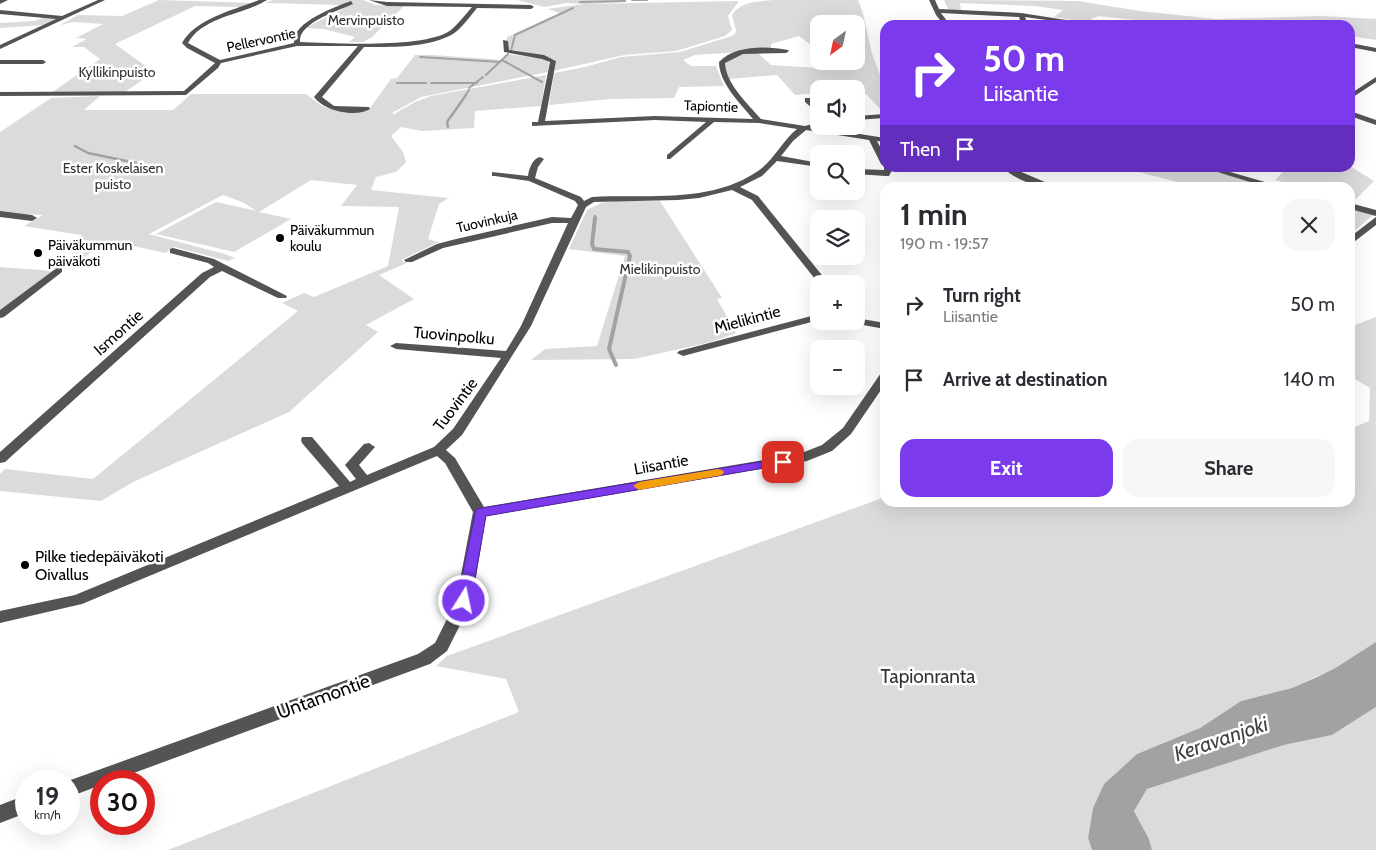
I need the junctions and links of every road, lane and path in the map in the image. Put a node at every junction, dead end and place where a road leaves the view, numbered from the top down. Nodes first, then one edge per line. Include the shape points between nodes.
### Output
1 (6, 0) edge
2 (102, 0) edge
3 (264, 0) edge
4 (372, 0) edge
5 (932, 0) edge
6 (0, 2) edge
7 (351, 3) dead end
8 (474, 7) junction
9 (531, 7) dead end
10 (937, 11) junction
11 (0, 12) edge
12 (1021, 15) junction
13 (62, 18) junction
14 (943, 20) edge
15 (1023, 20) edge
16 (1060, 20) edge
17 (505, 41) dead end
18 (297, 44) junction
19 (363, 44) junction
20 (1355, 46) edge
21 (0, 47) edge
22 (1376, 50) edge
23 (786, 51) dead end
24 (0, 62) edge
25 (44, 62) dead end
26 (219, 62) junction
27 (1376, 79) edge
28 (0, 94) edge
29 (12, 94) junction
30 (1355, 94) edge
31 (0, 102) edge
32 (366, 109) dead end
33 (1355, 114) edge
34 (880, 116) edge
35 (865, 117) edge
36 (713, 119) junction
37 (759, 121) junction
38 (1376, 122) edge
39 (810, 127) edge
40 (806, 128) junction
41 (872, 138) junction
42 (880, 139) edge
43 (880, 154) edge
44 (670, 158) dead end
45 (775, 158) junction
46 (540, 159) dead end
47 (810, 164) edge
48 (865, 172) edge
49 (887, 172) edge
50 (1015, 172) edge
51 (1223, 172) edge
52 (495, 174) dead end
53 (531, 179) junction
54 (1037, 182) edge
55 (1260, 182) edge
56 (733, 187) junction
57 (583, 205) junction
58 (1355, 207) edge
59 (1376, 213) edge
60 (0, 214) edge
61 (32, 218) dead end
62 (1376, 220) edge
63 (574, 222) junction
64 (1355, 238) edge
65 (173, 251) dead end
66 (409, 260) dead end
67 (221, 267) junction
68 (58, 270) dead end
69 (817, 275) edge
70 (282, 296) dead end
71 (0, 315) edge
72 (810, 319) edge
73 (865, 323) edge
74 (880, 325) edge
75 (396, 346) dead end
76 (683, 353) dead end
77 (509, 355) junction
78 (880, 383) edge
79 (307, 440) dead end
80 (369, 448) dead end
81 (439, 450) junction
82 (0, 459) edge
83 (365, 481) junction
84 (348, 488) junction
85 (480, 512) junction
86 (0, 617) edge
87 (80, 784) edge
88 (15, 808) edge
89 (0, 814) edge

1 - 6 street
2 - 13 street
3 - 26 street via 207,24 188,36 185,43 189,47
4 - 8 street via 387,4
5 - 10 street
7 - 18 street via 298,31
8 - 9 street
8 - 19 street, Pellervontie via 445,36 416,43
10 - 12 street
10 - 14 street
11 - 13 street
12 - 15 street
12 - 16 street
13 - 21 street
17 - 36 street, Tapiontie via 506,51 553,61 538,123
18 - 19 street, Pellervontie
18 - 26 street, Pellervontie
19 - 32 street via 318,93 319,99 329,106
20 - 22 street
23 - 37 street via 742,53 729,56 722,62 722,70 735,93
24 - 25 street
26 - 29 street via 186,93
27 - 30 street
28 - 29 street
29 - 31 street
33 - 38 street
34 - 35 street
36 - 37 street, Tapiontie
36 - 44 street
37 - 40 street, Tapiontie
39 - 40 street
40 - 41 street, Tapiontie
40 - 45 street
41 - 42 street, Tapiontie
41 - 43 street
45 - 47 street
45 - 56 street via 760,174
46 - 53 street
48 - 49 street
50 - 54 street
51 - 55 street
52 - 53 street
53 - 57 street via 578,199
56 - 57 street via 686,197 592,200
56 - 69 street via 755,198
57 - 63 street, Tuovintie
58 - 59 street
60 - 61 street
62 - 64 street
63 - 66 street, Tuovinkuja via 552,220 459,241
63 - 77 street, Tuovintie via 526,326
65 - 67 street via 211,261
67 - 70 street
67 - 82 street, Ismontie via 206,275
68 - 71 street
72 - 76 street, Mielikintie
73 - 74 street
75 - 77 street, Tuovinpolku
77 - 81 street, Tuovintie via 458,432
78 - 85 street, Liisantie via 847,431 827,448 802,458
79 - 84 street
80 - 83 street via 352,465
81 - 83 street, Tuovintie
81 - 85 street via 450,461
83 - 84 street, Tuovintie
84 - 86 street, Tuovintie via 111,588 77,600
85 - 87 street, Untamontie via 464,601 441,647 424,659
88 - 89 street

